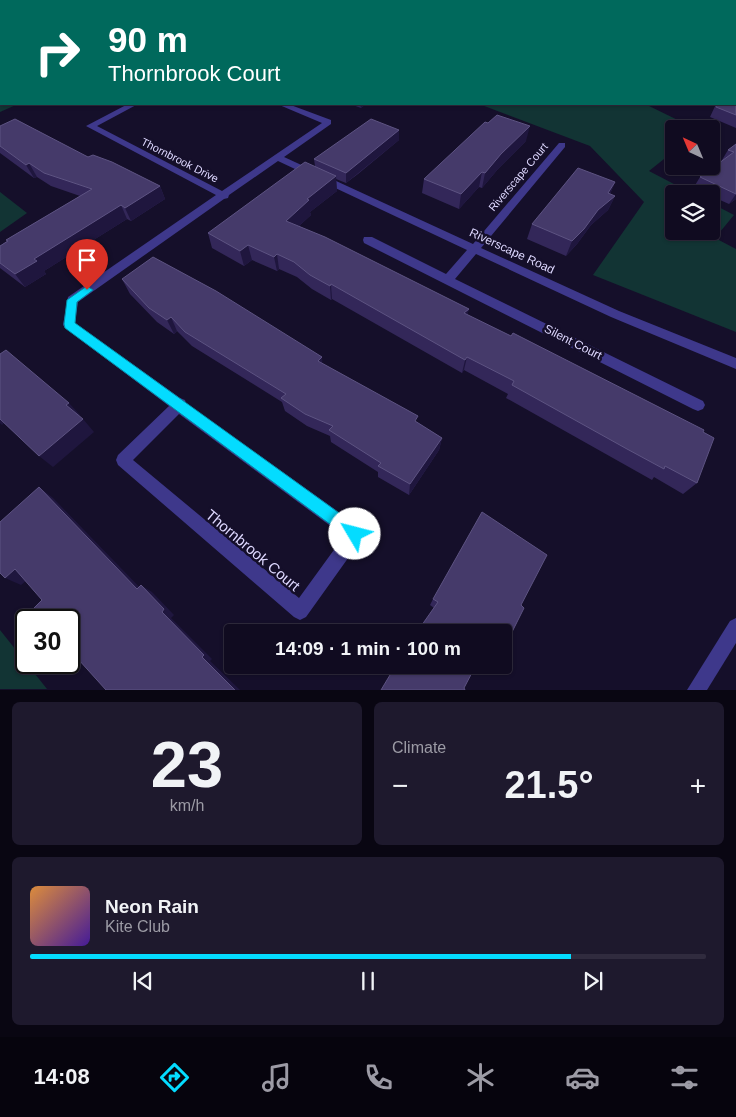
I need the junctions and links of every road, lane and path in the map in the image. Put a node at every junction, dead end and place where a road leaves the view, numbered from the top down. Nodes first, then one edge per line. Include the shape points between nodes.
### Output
1 (132, 105) edge
2 (284, 105) edge
3 (562, 145) dead end
4 (278, 158) junction
5 (225, 196) junction
6 (368, 240) dead end
7 (474, 250) junction
8 (448, 280) junction
9 (736, 364) edge
10 (180, 404) junction
11 (698, 405) dead end
12 (736, 627) edge
13 (696, 690) edge

1 - 5 street, Thornbrook Drive via 90,126
2 - 4 street, Thornbrook Drive via 328,122
3 - 7 street, Riverscape Court
4 - 5 street, Thornbrook Drive
4 - 7 street, Riverscape Road
5 - 10 street, Thornbrook Court via 72,300 69,324
6 - 8 street, Silent Court
7 - 8 street
7 - 9 street, Riverscape Road
8 - 11 street, Silent Court
10 - 10 street, Thornbrook Court via 355,534 300,611 123,460
12 - 13 street

